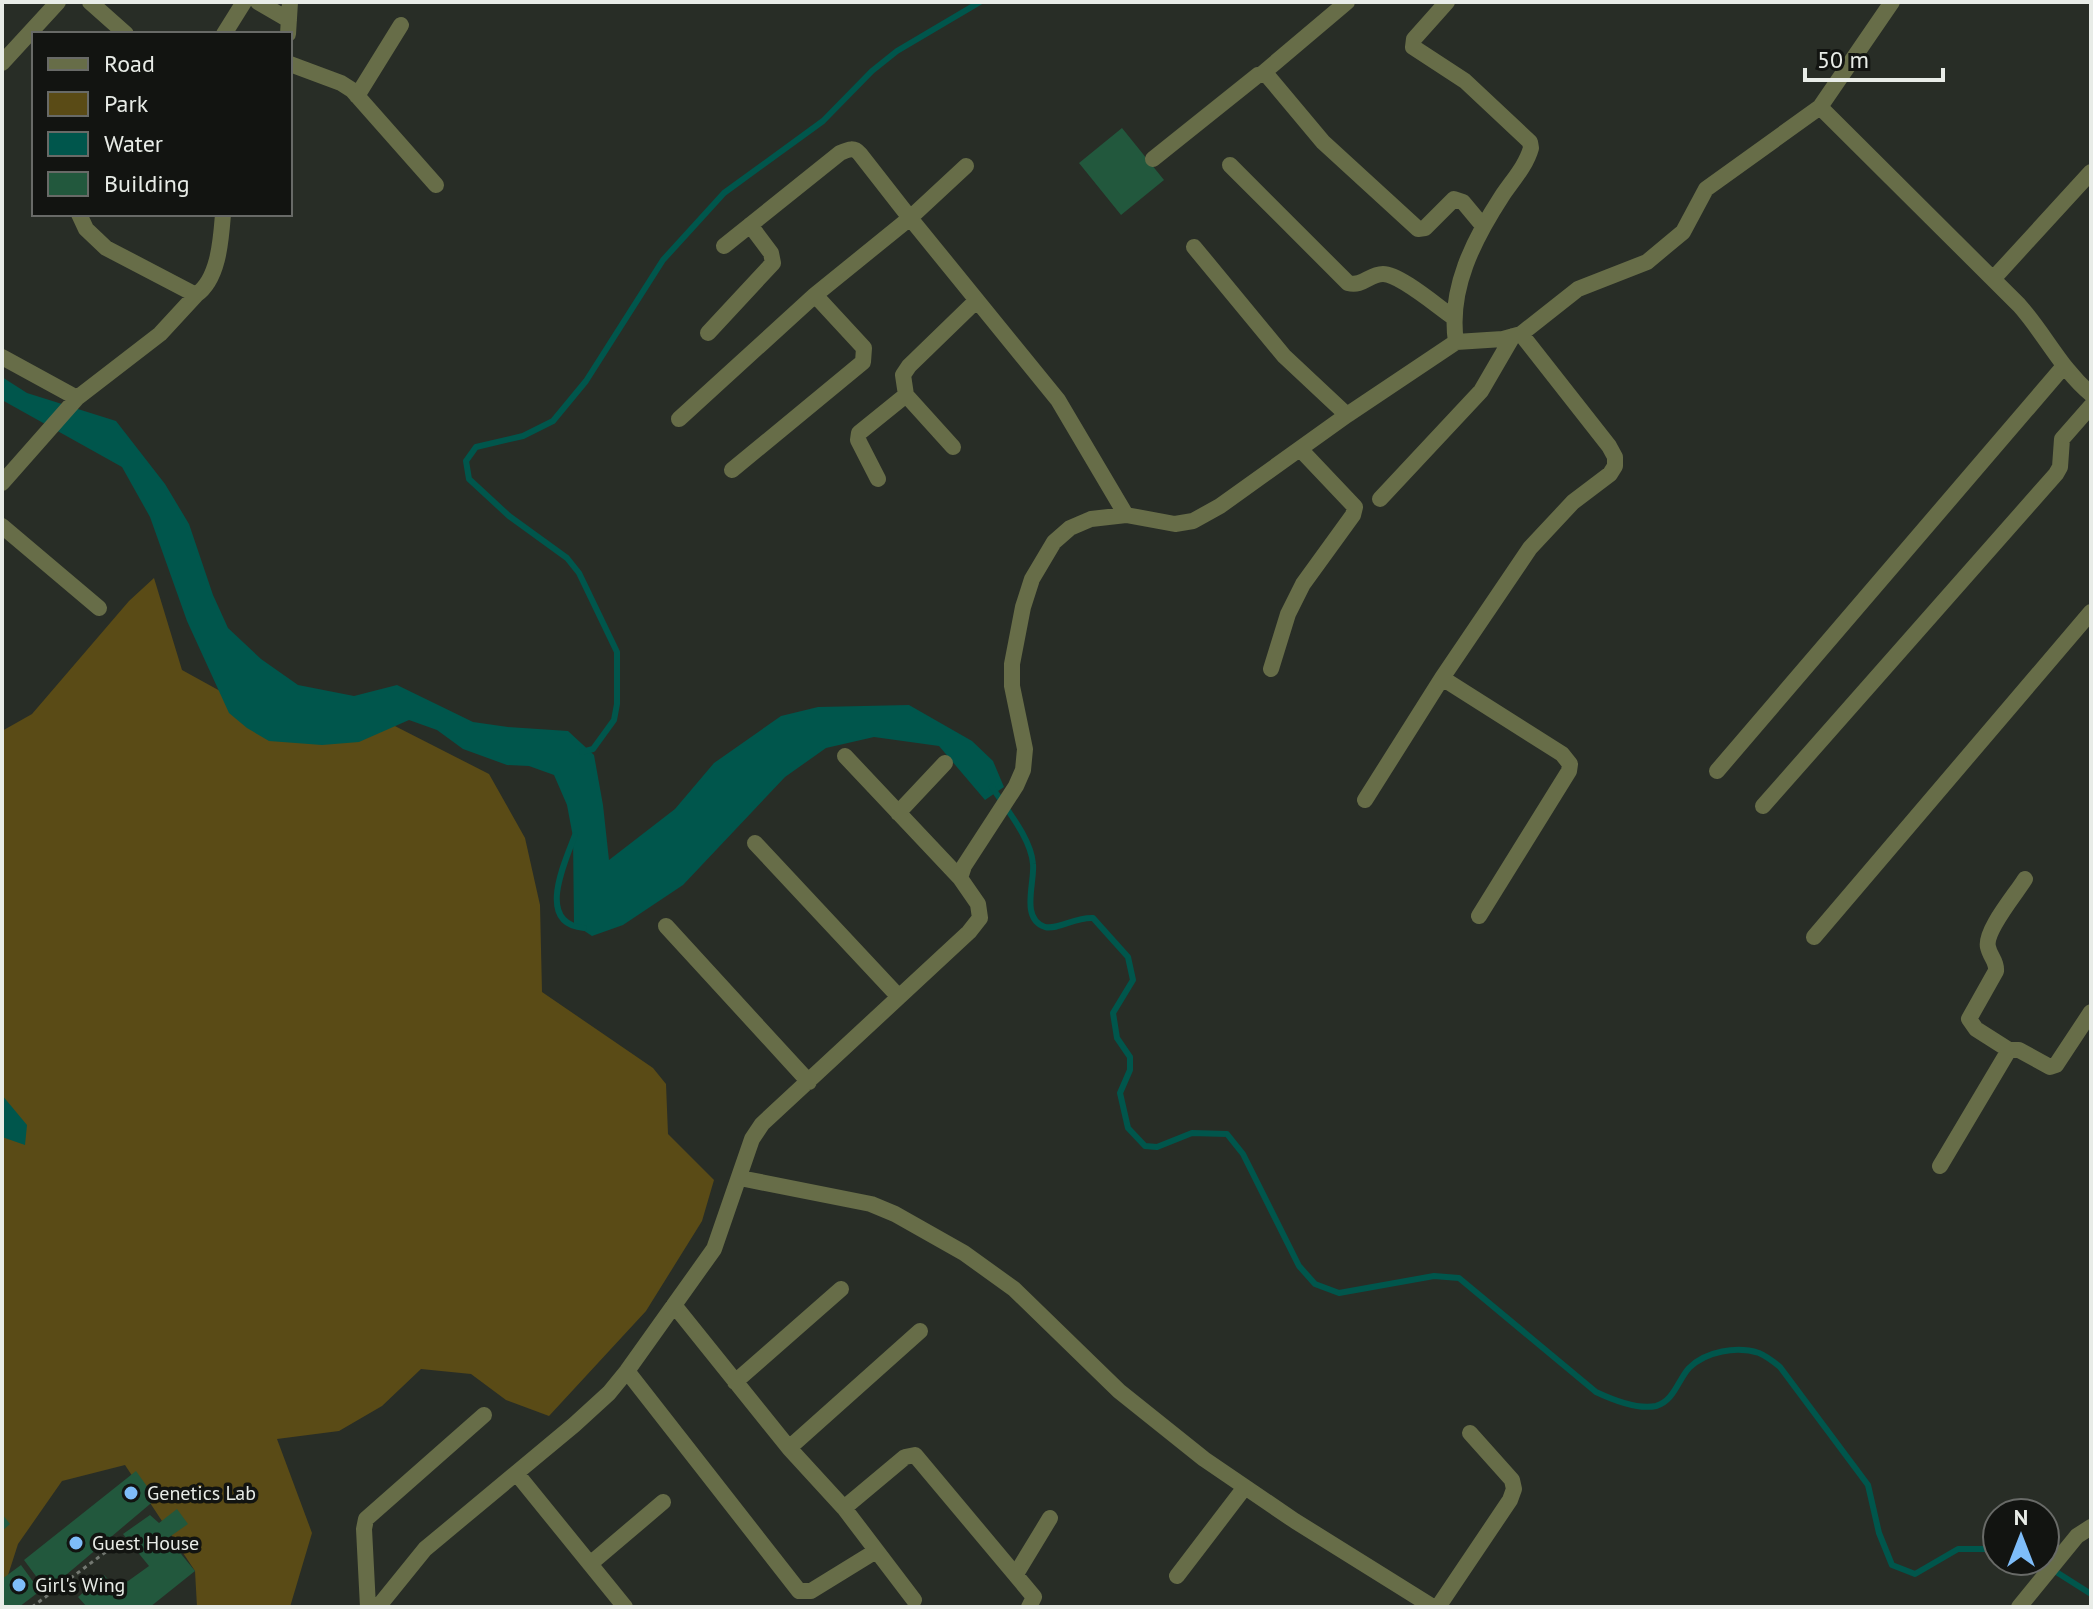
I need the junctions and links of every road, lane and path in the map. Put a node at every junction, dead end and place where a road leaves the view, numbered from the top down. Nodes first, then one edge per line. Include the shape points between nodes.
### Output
1 (58, 2) edge
2 (90, 2) edge
3 (244, 2) edge
4 (258, 2) edge
5 (290, 2) edge
6 (1347, 2) edge
7 (1447, 2) edge
8 (1889, 3) edge
9 (401, 25) dead end
10 (288, 27) edge
11 (124, 32) edge
12 (225, 32) edge
13 (2, 63) edge
14 (292, 65) edge
15 (1263, 73) junction
16 (357, 96) junction
17 (1820, 107) junction
18 (1153, 159) dead end
19 (1230, 165) dead end
20 (966, 166) dead end
21 (2091, 172) edge
22 (436, 185) dead end
23 (80, 216) edge
24 (223, 216) edge
25 (910, 218) junction
26 (750, 225) junction
27 (1483, 226) junction
28 (724, 246) dead end
29 (1194, 247) dead end
30 (1993, 279) junction
31 (196, 295) junction
32 (815, 295) junction
33 (976, 301) junction
34 (1453, 317) junction
35 (708, 333) dead end
36 (1517, 335) junction
37 (1456, 342) junction
38 (2, 357) edge
39 (2064, 366) junction
40 (2091, 394) edge
41 (906, 395) junction
42 (74, 400) junction
43 (2091, 406) edge
44 (1347, 415) junction
45 (679, 419) dead end
46 (953, 447) dead end
47 (1300, 449) junction
48 (732, 470) dead end
49 (878, 479) dead end
50 (2, 483) edge
51 (1380, 499) dead end
52 (1126, 515) junction
53 (2, 526) edge
54 (99, 608) dead end
55 (2091, 612) edge
56 (1271, 669) dead end
57 (1442, 678) junction
58 (845, 756) dead end
59 (945, 763) dead end
60 (1717, 771) dead end
61 (1365, 800) dead end
62 (1763, 806) dead end
63 (898, 813) junction
64 (755, 843) dead end
65 (960, 878) junction
66 (2025, 879) dead end
67 (1479, 916) dead end
68 (666, 926) dead end
69 (1814, 937) dead end
70 (899, 997) junction
71 (2091, 1012) edge
72 (2009, 1050) junction
73 (809, 1082) junction
74 (1940, 1166) dead end
75 (740, 1178) junction
76 (841, 1289) dead end
77 (674, 1305) junction
78 (920, 1331) dead end
79 (627, 1371) junction
80 (735, 1382) junction
81 (484, 1415) dead end
82 (1470, 1433) dead end
83 (789, 1448) junction
84 (517, 1474) junction
85 (1245, 1487) junction
86 (663, 1502) dead end
87 (844, 1508) junction
88 (1050, 1518) dead end
89 (2084, 1531) edge
90 (111, 1548) dead end
91 (876, 1551) junction
92 (590, 1564) junction
93 (1016, 1574) junction
94 (1177, 1576) dead end
95 (914, 1600) dead end
96 (1036, 1604) edge
97 (32, 1607) edge
98 (368, 1607) edge
99 (378, 1607) edge
100 (625, 1607) edge
101 (1435, 1607) edge
102 (2019, 1607) edge

1 - 13 street
2 - 11 street
3 - 12 street
4 - 10 street
5 - 10 street
6 - 15 street
7 - 27 street via 1414,39 1413,47 1473,87 1531,148
8 - 17 street
9 - 16 street
14 - 16 street via 341,83
15 - 18 street
15 - 27 street via 1323,142 1418,229 1454,199
16 - 22 street
17 - 30 street
17 - 36 street via 1706,189 1683,232 1659,253 1628,272 1578,289
19 - 34 street via 1348,283 1361,284 1379,274 1392,276
20 - 25 street
21 - 30 street
23 - 31 street via 106,248
24 - 31 street via 211,277
25 - 26 street via 860,154 849,149
25 - 32 street
25 - 33 street
26 - 28 street
26 - 35 street via 773,263
27 - 34 street via 1458,286
29 - 44 street via 1284,356
30 - 39 street via 2036,324
31 - 42 street via 160,334
32 - 45 street
32 - 48 street via 864,348 863,362
33 - 41 street via 909,366 903,375
33 - 52 street via 1070,417
34 - 37 street
36 - 37 street
36 - 51 street via 1481,391
36 - 57 street via 1609,446 1615,466 1530,548
37 - 44 street
38 - 42 street
39 - 40 street
39 - 60 street
41 - 46 street
41 - 49 street via 859,433
42 - 50 street
43 - 62 street via 2062,439 2056,474
44 - 47 street
47 - 52 street via 1193,521 1175,524
47 - 56 street via 1355,507 1295,598
52 - 65 street via 1091,519 1070,528 1054,542 1032,579 1012,664 1025,749 1023,770
53 - 54 street
55 - 69 street
57 - 61 street
57 - 67 street via 1570,764
58 - 63 street
59 - 63 street
63 - 65 street
64 - 70 street
65 - 70 street via 978,904 980,918
66 - 72 street via 1990,931 1987,946 1996,971 1969,1019
68 - 73 street
70 - 73 street
71 - 72 street via 2056,1065
72 - 74 street
73 - 75 street via 762,1124
75 - 77 street via 714,1249
75 - 85 street via 871,1204 964,1253 1014,1289 1119,1391
76 - 80 street
77 - 79 street
77 - 80 street
78 - 83 street
79 - 84 street
79 - 91 street via 799,1591 811,1591
80 - 83 street
81 - 98 street via 366,1519
82 - 101 street via 1514,1489
83 - 87 street
84 - 92 street
84 - 99 street via 425,1549
85 - 94 street
85 - 101 street
86 - 92 street
87 - 91 street
87 - 93 street via 905,1457 915,1455
88 - 93 street
89 - 102 street
90 - 97 path
91 - 95 street
92 - 100 street
93 - 96 street

